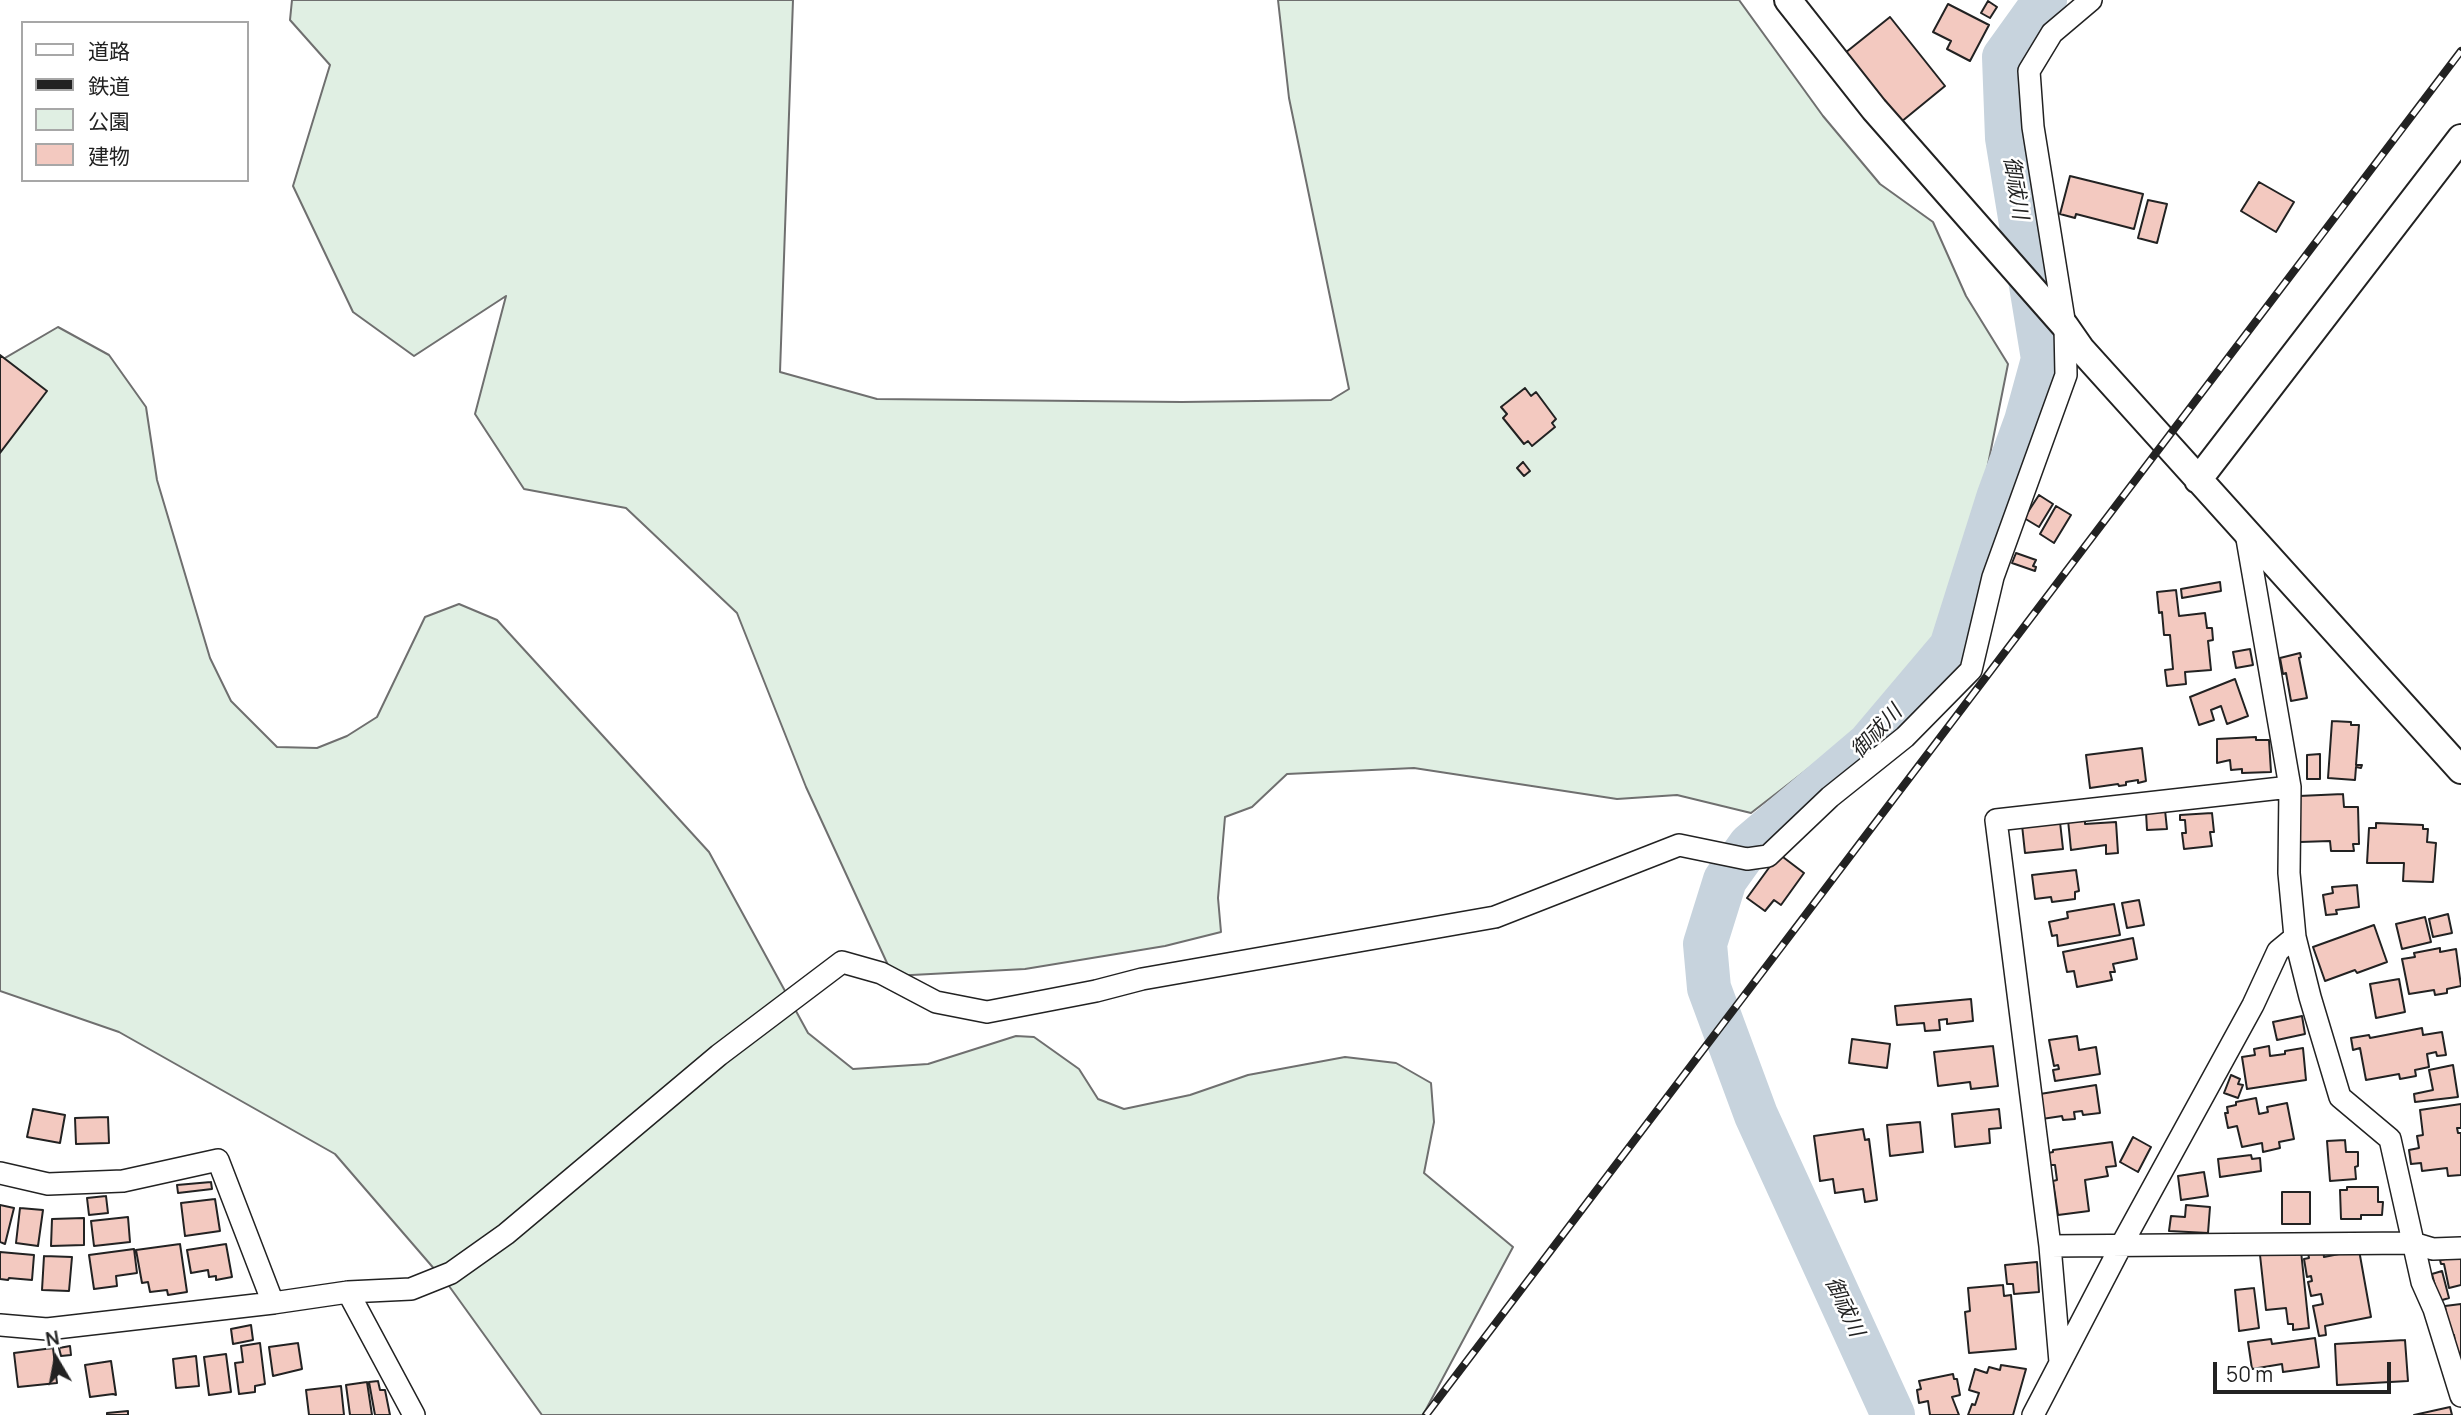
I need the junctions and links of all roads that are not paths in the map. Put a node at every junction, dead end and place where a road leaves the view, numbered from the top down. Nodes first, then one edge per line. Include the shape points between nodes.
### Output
1 (1788, 0) edge
2 (2091, 0) edge
3 (2461, 138) edge
4 (2065, 326) junction
5 (2198, 480) junction
6 (2246, 533) junction
7 (2461, 770) edge
8 (2290, 787) junction
9 (2295, 937) junction
10 (0, 1173) edge
11 (2413, 1243) junction
12 (2122, 1244) junction
13 (2050, 1246) junction
14 (2461, 1248) edge
15 (348, 1292) junction
16 (273, 1303) junction
17 (0, 1325) edge
18 (2060, 1362) junction
19 (2461, 1395) edge
20 (2038, 1411) edge
21 (414, 1415) edge

1 - 4 street via 1874,109
2 - 4 street via 2052,33 2029,71 2033,127
3 - 5 street
4 - 5 street
4 - 15 street via 2066,375 1993,577 1971,670 1905,737 1830,797 1768,856 1738,858 1679,845 1495,917 1142,979 987,1013 936,1002 881,973 842,962 719,1055 506,1234 451,1273 411,1289
5 - 6 street
6 - 7 street
6 - 8 street
8 - 9 street via 2289,873
8 - 13 street via 1996,820
9 - 11 street via 2340,1097 2390,1139
9 - 12 street via 2278,951
10 - 16 street via 48,1184 123,1181 218,1160
11 - 12 street
11 - 14 street via 2433,1249
11 - 19 street
12 - 13 street
12 - 18 street
13 - 18 street
15 - 16 street
15 - 21 street
16 - 17 street via 47,1329
18 - 20 street

